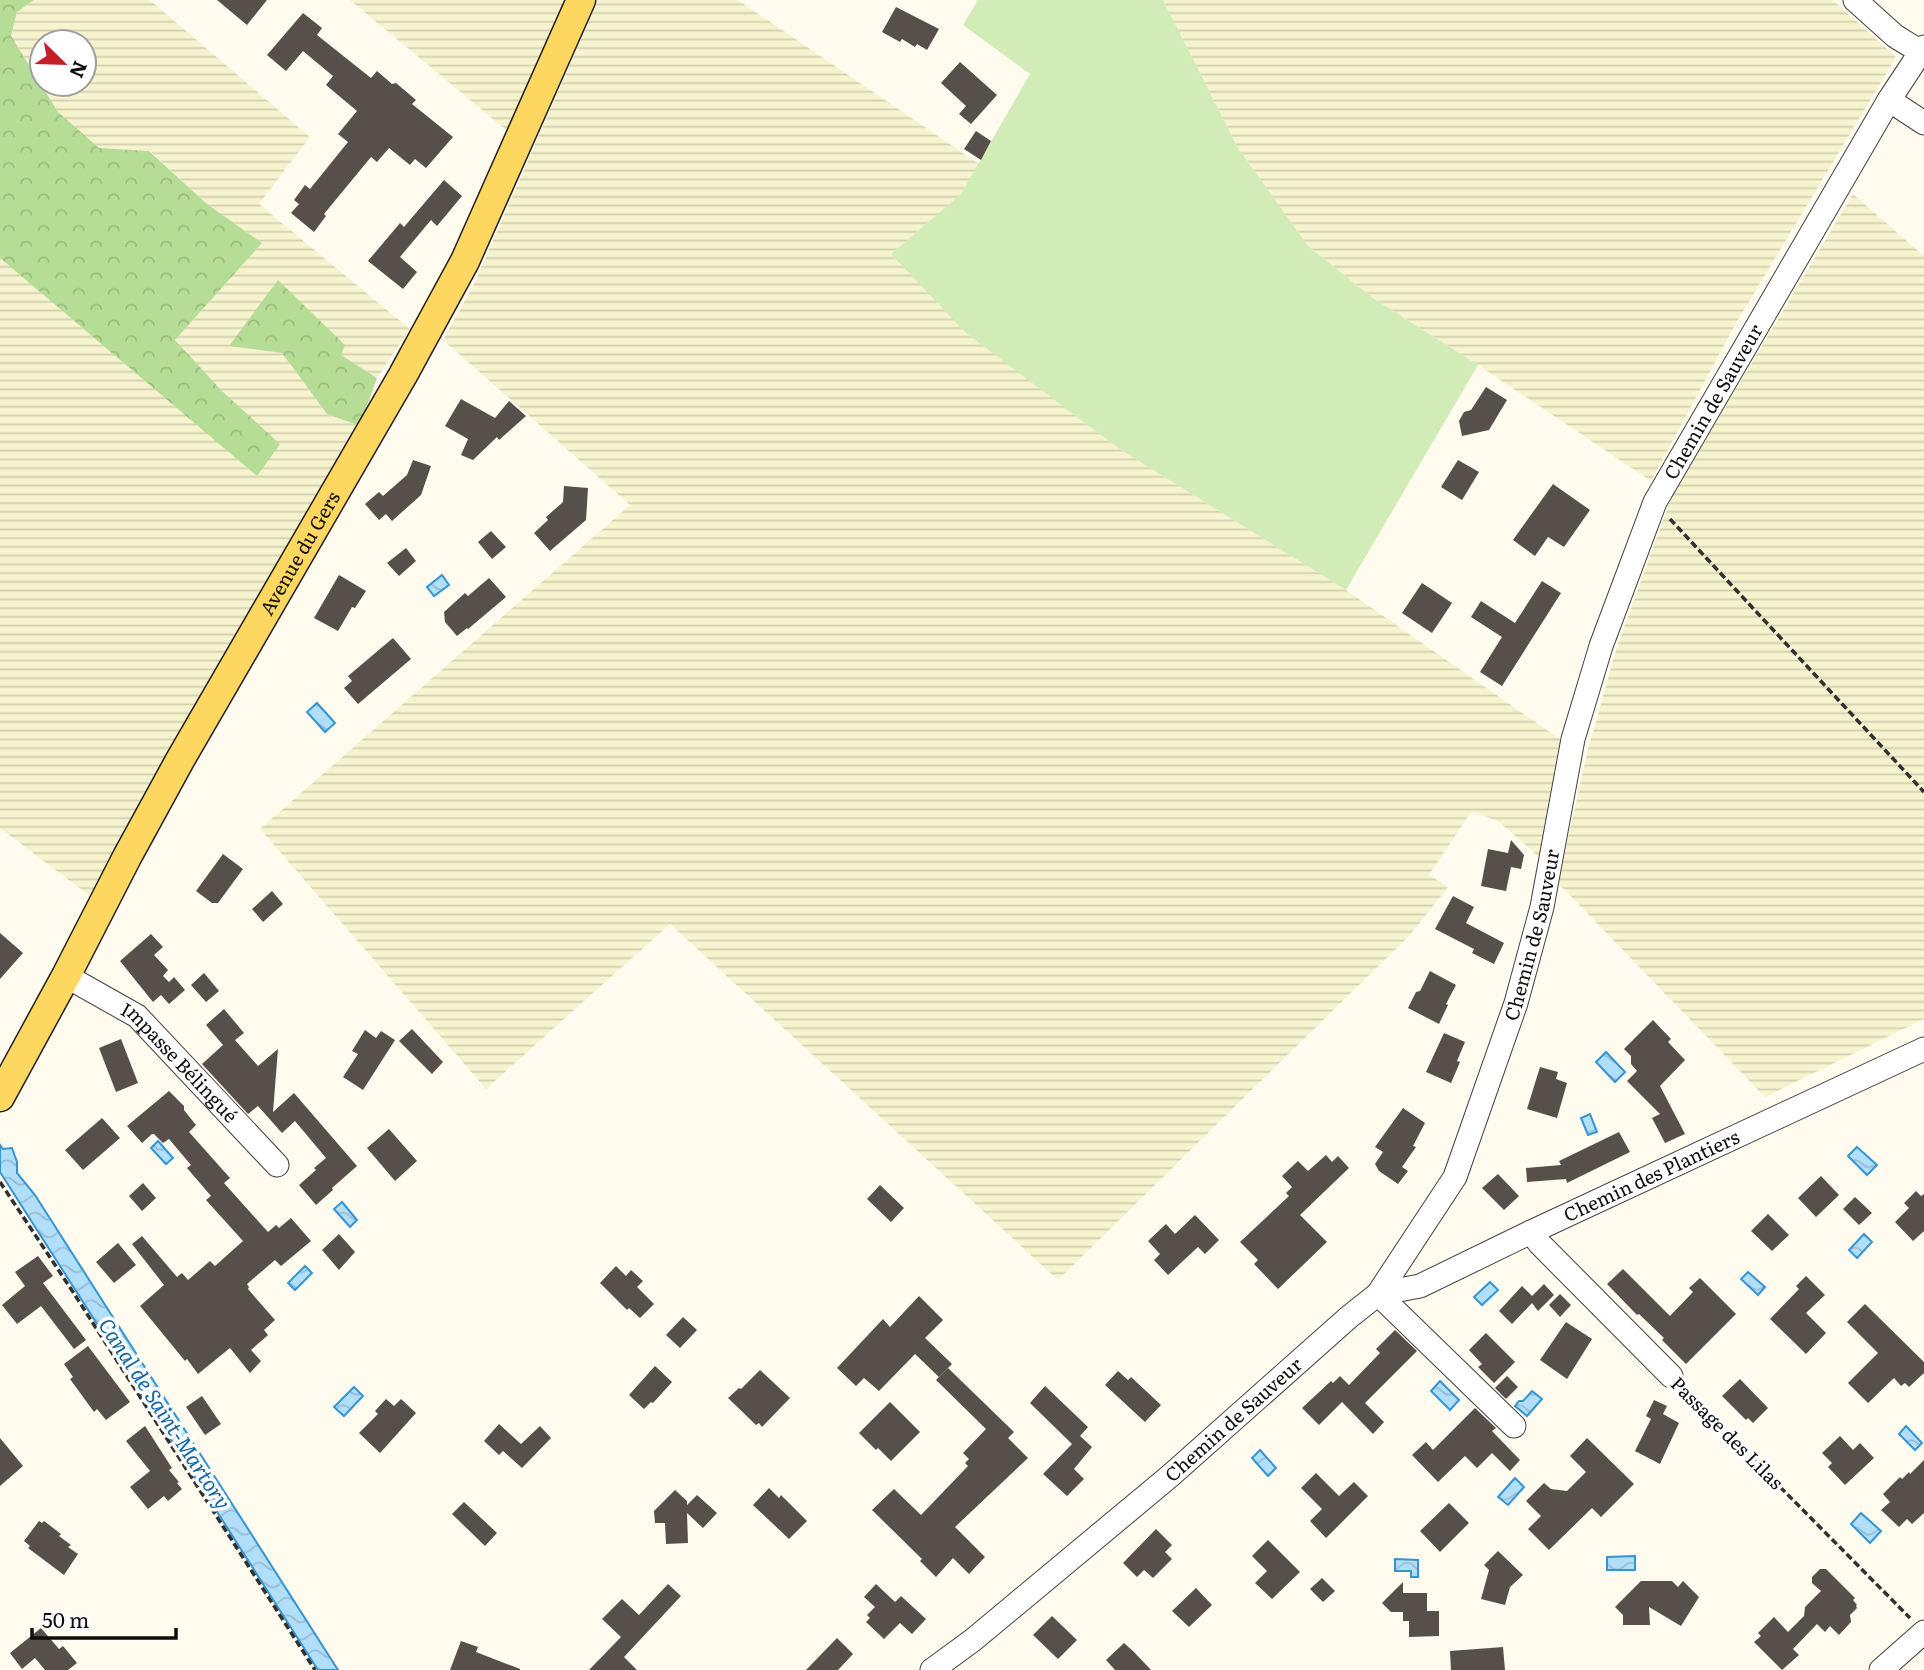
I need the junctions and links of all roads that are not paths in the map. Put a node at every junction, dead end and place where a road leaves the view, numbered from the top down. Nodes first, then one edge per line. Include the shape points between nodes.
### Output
1 (581, 0) edge
2 (1855, 0) edge
3 (1922, 50) edge
4 (1889, 100) junction
5 (1924, 123) edge
6 (66, 976) junction
7 (1924, 1049) edge
8 (1, 1092) edge
9 (277, 1165) dead end
10 (1531, 1231) junction
11 (1378, 1294) junction
12 (1671, 1376) road end
13 (1514, 1426) dead end
14 (1924, 1632) edge
15 (1893, 1666) edge
16 (933, 1670) edge

1 - 6 main road, Avenue du Gers via 465,261 180,760
2 - 3 street via 1895,36
3 - 4 street, Chemin de Sauveur
4 - 5 street
4 - 11 street, Chemin de Sauveur via 1655,502 1601,646 1573,739 1542,907 1512,1015 1455,1177
6 - 8 main road, Avenue du Gers
6 - 9 street, Impasse Bélingué via 137,1016
7 - 10 street, Chemin des Plantiers
10 - 11 street, Chemin des Plantiers via 1420,1286
10 - 12 street, Passage des Lilas
11 - 13 street
11 - 16 street, Chemin de Sauveur via 1170,1476
14 - 15 street

